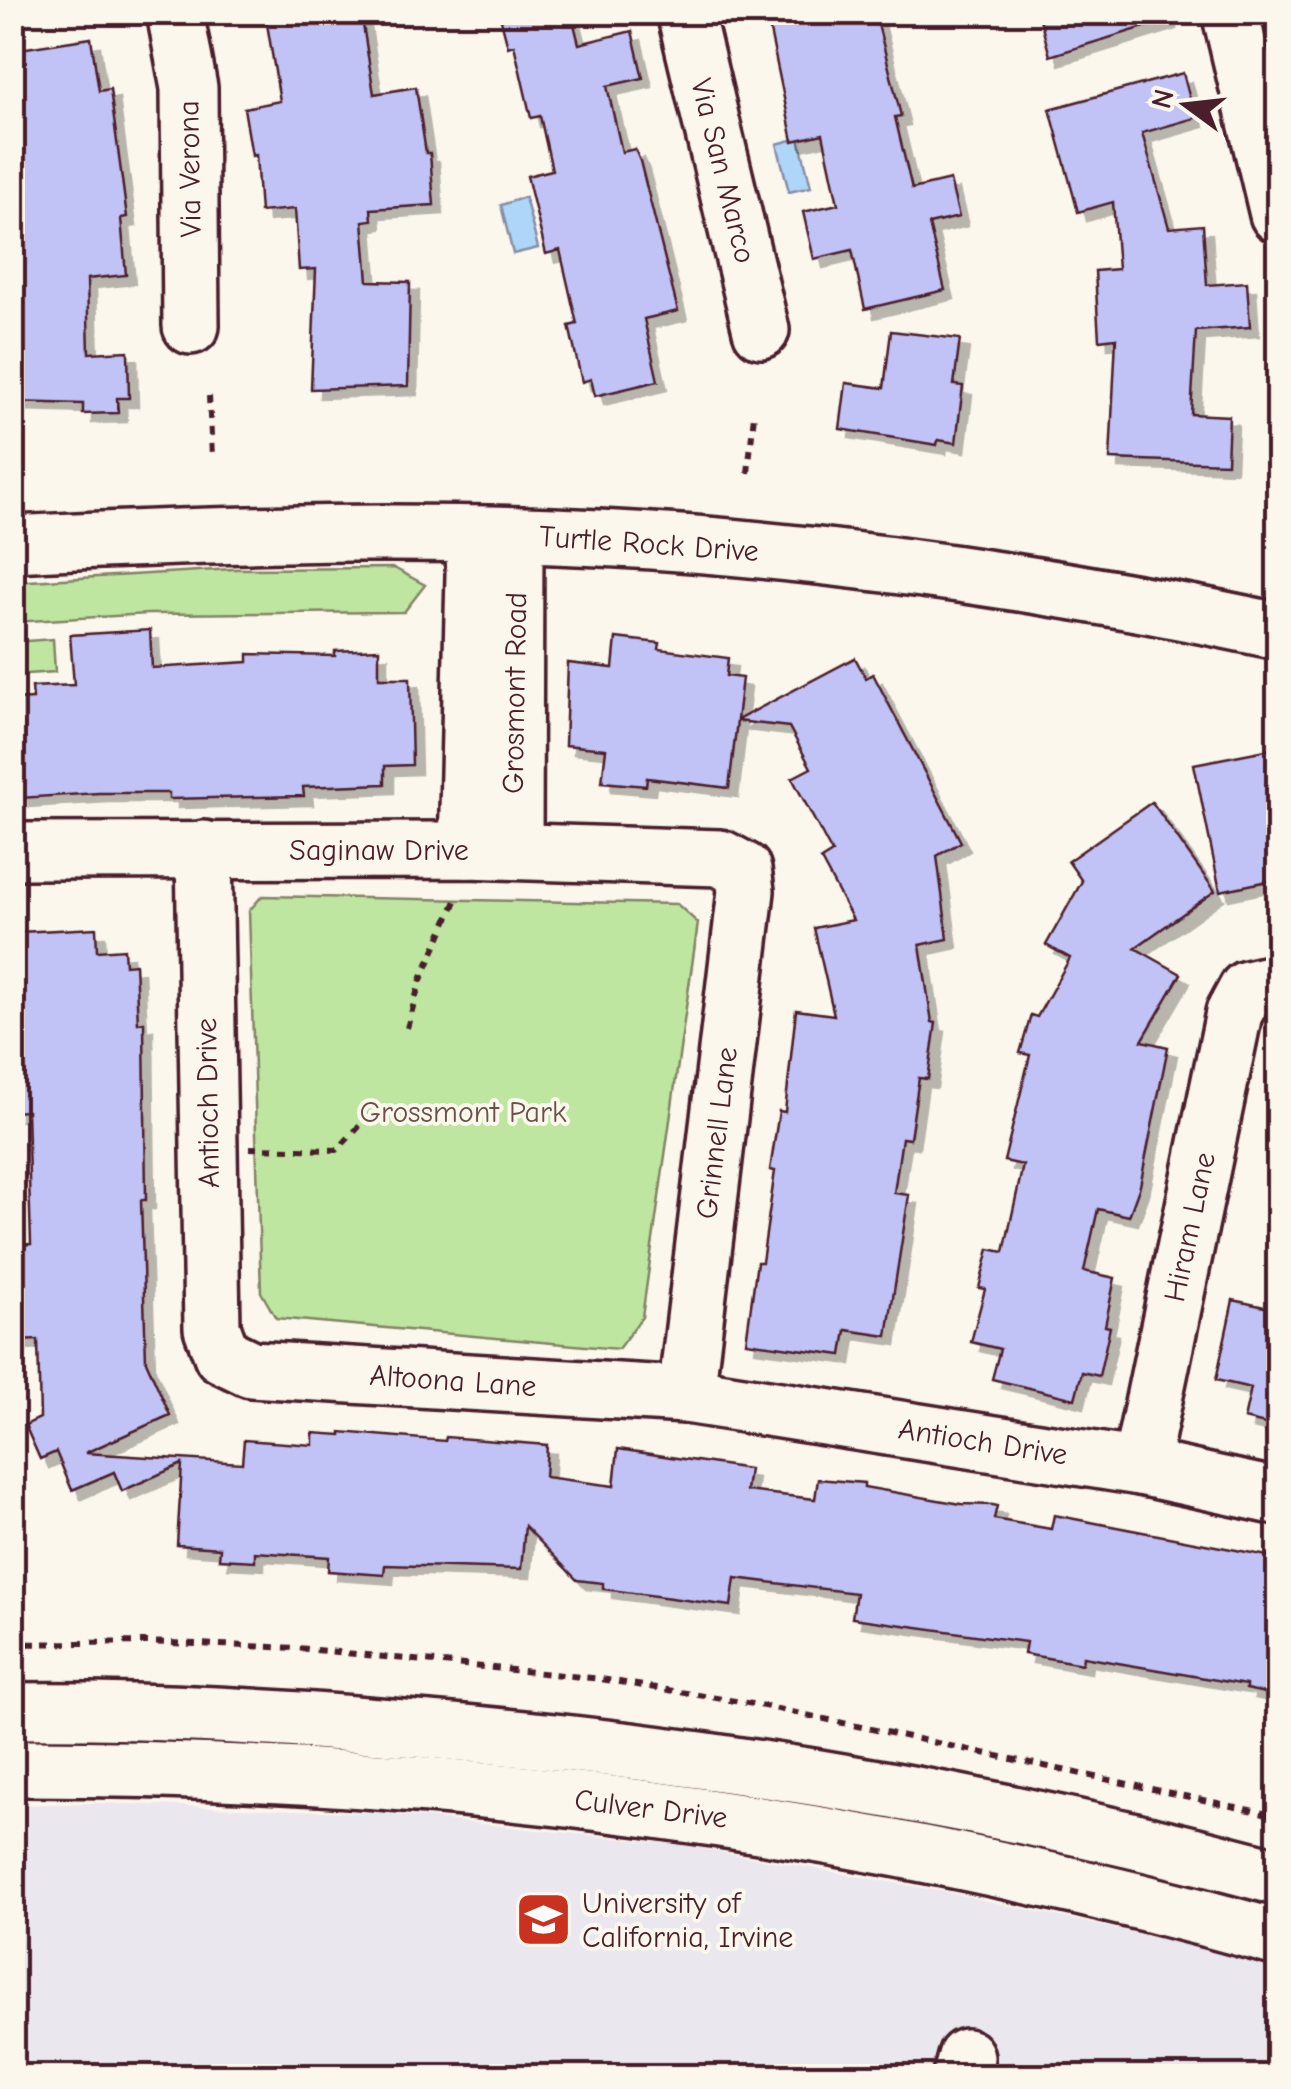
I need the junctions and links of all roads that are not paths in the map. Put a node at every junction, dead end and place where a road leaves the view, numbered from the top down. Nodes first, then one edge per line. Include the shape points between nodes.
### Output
1 (175, 12) edge
2 (685, 12) edge
3 (1230, 12) edge
4 (1278, 214) edge
5 (191, 326) dead end
6 (762, 330) dead end
7 (495, 536) junction
8 (12, 544) edge
9 (1278, 631) edge
10 (204, 849) junction
11 (12, 850) edge
12 (481, 862) junction
13 (743, 870) joint
14 (1263, 985) edge
15 (222, 1355) joint
16 (686, 1396) junction
17 (1140, 1467) junction
18 (1278, 1497) edge
19 (12, 1711) edge
20 (12, 1768) edge
21 (1278, 1878) edge
22 (1278, 1938) edge

1 - 5 street, Via Verona via 188,88
2 - 6 street, Via San Marco
3 - 4 street
7 - 8 street, Turtle Rock Drive via 272,534
7 - 9 street, Turtle Rock Drive via 693,544 994,577
7 - 12 street, Grosmont Road
10 - 11 street, Saginaw Drive
10 - 12 street, Saginaw Drive
10 - 15 street, Antioch Drive via 212,1328
12 - 13 street, Saginaw Drive via 720,858
13 - 16 street, Grinnell Lane via 746,892
14 - 17 street, Hiram Lane via 1234,1013
15 - 16 street, Altoona Lane via 251,1368
16 - 17 street, Antioch Drive
17 - 18 street, Antioch Drive
19 - 21 street, Culver Drive via 274,1716 573,1742 960,1802
20 - 22 street, Culver Drive via 290,1772 624,1804 823,1833 1094,1889

